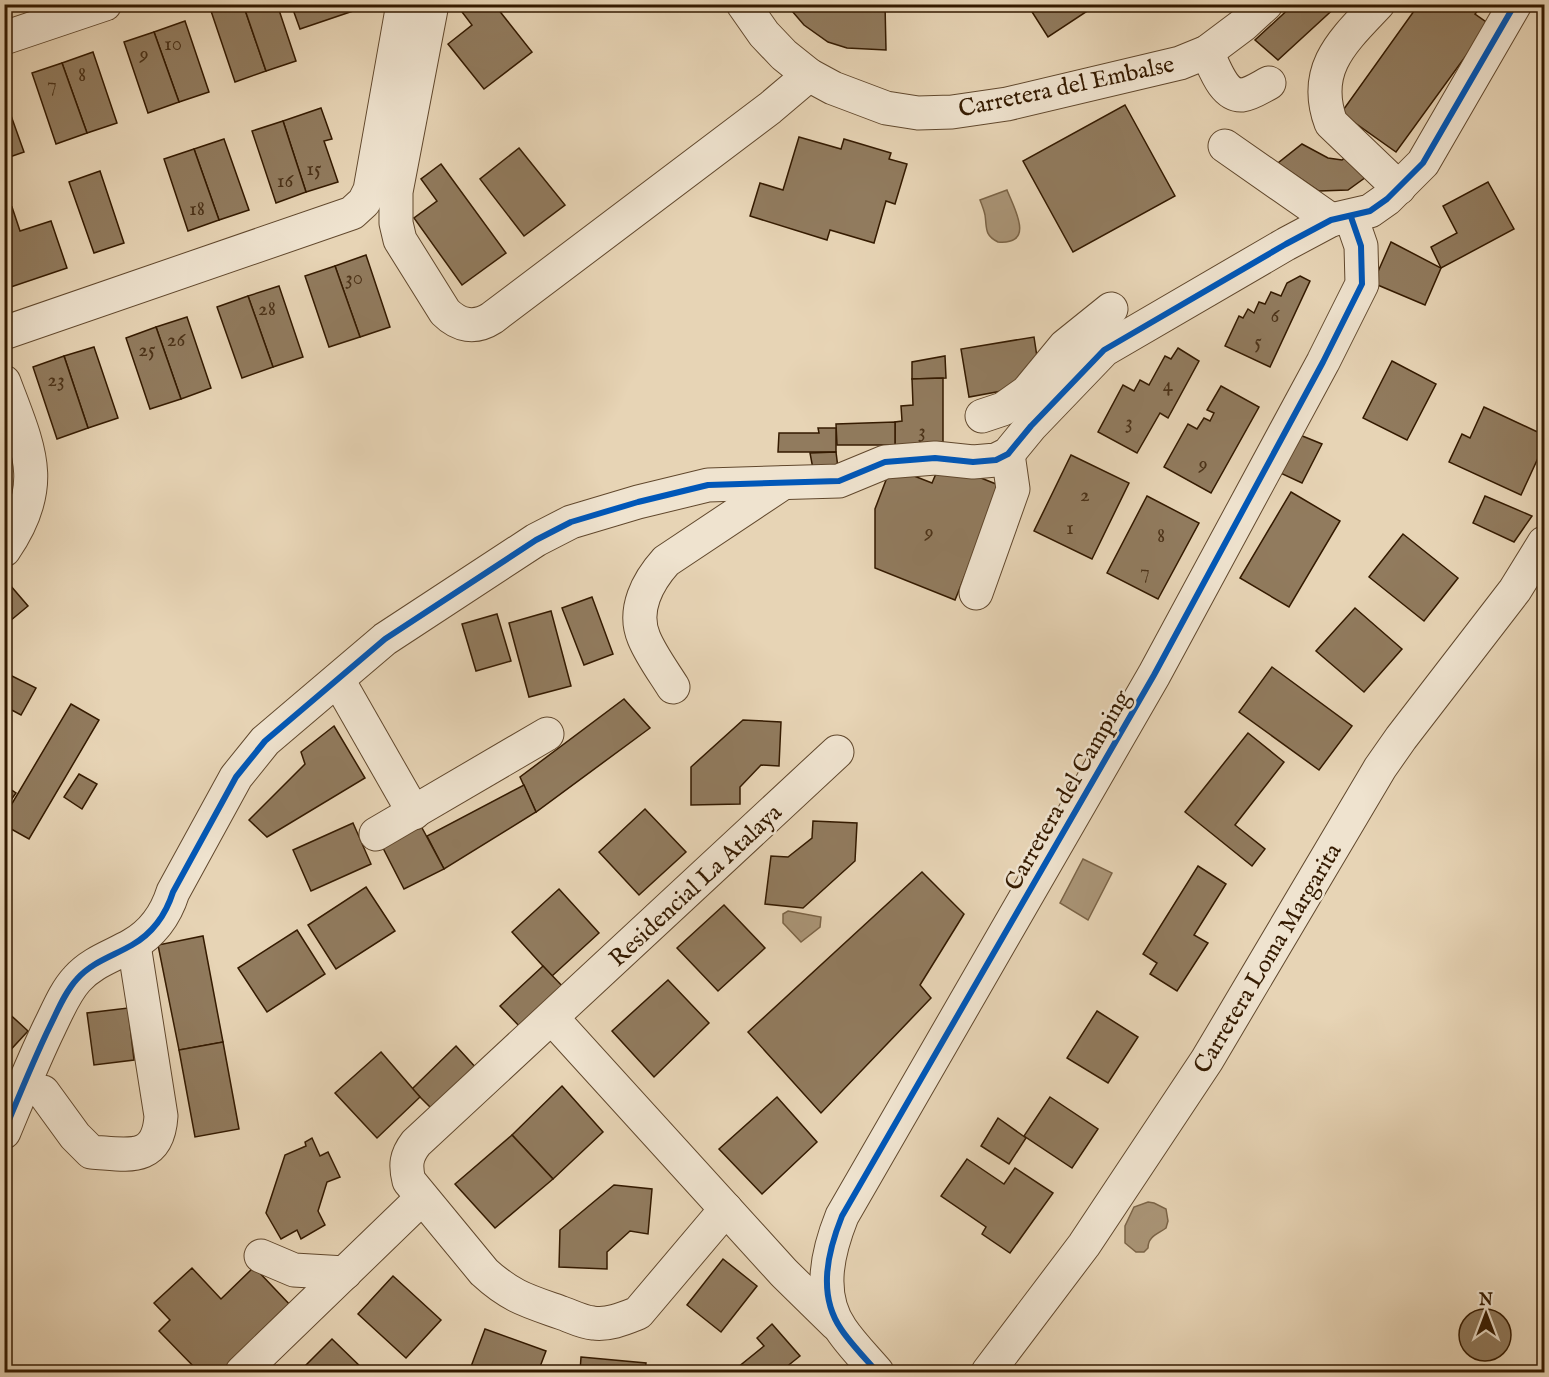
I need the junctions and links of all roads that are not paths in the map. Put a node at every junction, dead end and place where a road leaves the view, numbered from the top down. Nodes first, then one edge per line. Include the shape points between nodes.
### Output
1 (105, 4) edge
2 (403, 4) edge
3 (432, 4) edge
4 (743, 4) edge
5 (1266, 4) edge
6 (1378, 4) edge
7 (1515, 4) edge
8 (4, 38) edge
9 (1207, 51) junction
10 (809, 75) junction
11 (1269, 83) dead end
12 (1225, 146) dead end
13 (1399, 188) junction
14 (1341, 219) junction
15 (1101, 329) junction
16 (4, 333) edge
17 (8, 402) edge
18 (982, 416) dead end
19 (1008, 454) junction
20 (783, 483) junction
21 (1545, 543) edge
22 (4, 550) edge
23 (976, 593) dead end
24 (338, 680) junction
25 (673, 687) dead end
26 (547, 734) dead end
27 (837, 752) dead end
28 (414, 813) junction
29 (376, 834) dead end
30 (134, 945) junction
31 (552, 1018) junction
32 (43, 1092) dead end
33 (4, 1132) edge
34 (422, 1198) junction
35 (726, 1209) junction
36 (261, 1256) dead end
37 (828, 1261) junction
38 (345, 1273) junction
39 (784, 1273) junction
40 (839, 1328) junction
41 (242, 1372) edge
42 (877, 1372) edge
43 (988, 1372) edge

1 - 8 street
2 - 16 street via 370,190 352,213
3 - 10 street via 396,192 396,223 400,240 445,312 465,325 484,324
4 - 10 street, Carretera del Embalse via 764,34
5 - 9 street, Carretera del Embalse
6 - 13 street via 1344,40 1330,62 1325,78 1325,109 1331,123
7 - 13 street via 1423,163
9 - 10 street, Carretera del Embalse via 1180,63 1120,78 1007,104 952,112 918,113 886,108
9 - 11 street via 1227,89 1234,94 1250,93
12 - 14 street
13 - 14 street via 1370,211
14 - 15 street
14 - 37 street, Carretera del Camping via 1361,246 1362,284 1154,675 842,1216
15 - 18 street via 1065,346 1027,392 1003,409
15 - 19 street
17 - 22 street via 28,449 31,482 23,518
19 - 20 street via 996,460 973,462 935,458 885,462 839,481
19 - 23 street via 1013,489
20 - 24 street via 708,485 572,522 536,540 386,639
20 - 25 street via 666,561 645,590 640,622 643,637
21 - 43 street, Carretera Loma Margarita via 1515,590 1380,768 1208,1060 1084,1245
24 - 28 street
24 - 30 street via 265,741 236,777 161,919
26 - 28 street
27 - 31 street, Residencial La Atalaya
28 - 29 street
30 - 32 street via 162,1116 157,1137 140,1154 91,1152
30 - 33 street via 88,969 70,987 33,1061
31 - 34 street, Residencial La Atalaya via 410,1151 406,1160 409,1181
31 - 35 street
34 - 35 street, Residencial La Atalaya via 495,1283 516,1297 591,1323 623,1320 638,1313
34 - 38 street
35 - 39 street
36 - 38 street via 294,1270
37 - 39 street via 812,1272
37 - 40 street, Carretera del Camping via 828,1298
38 - 41 street
39 - 40 street
40 - 42 street, Carretera del Camping

